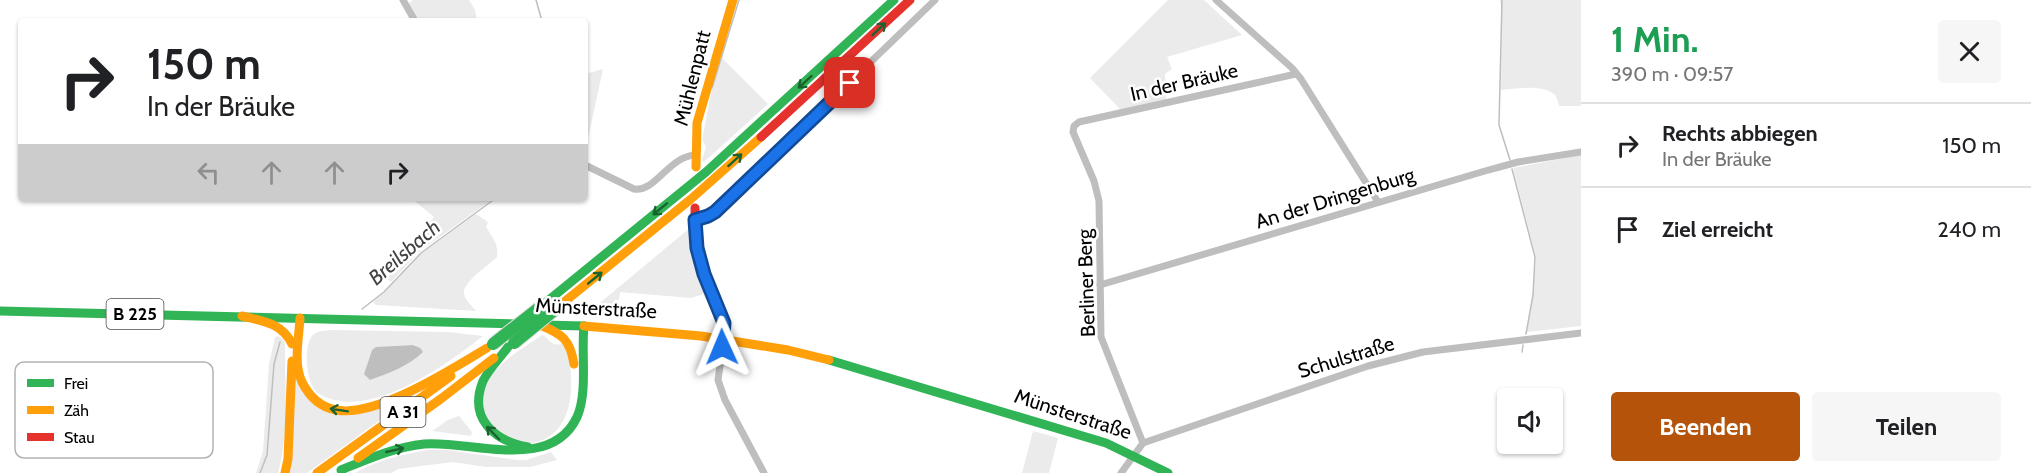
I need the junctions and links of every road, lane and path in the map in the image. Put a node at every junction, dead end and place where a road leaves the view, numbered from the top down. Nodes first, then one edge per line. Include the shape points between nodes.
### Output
1 (403, 0) edge
2 (733, 0) edge
3 (894, 0) edge
4 (910, 0) edge
5 (935, 0) edge
6 (1216, 0) edge
7 (413, 18) edge
8 (1296, 74) junction
9 (1079, 122) joint
10 (1581, 152) edge
11 (696, 161) joint
12 (588, 166) edge
13 (1378, 202) junction
14 (695, 214) joint
15 (1100, 285) junction
16 (0, 310) edge
17 (242, 316) junction
18 (296, 317) junction
19 (540, 325) junction
20 (580, 326) junction
21 (1581, 333) edge
22 (724, 339) junction
23 (292, 344) junction
24 (511, 345) junction
25 (490, 346) junction
26 (574, 364) junction
27 (1143, 443) junction
28 (1134, 455) junction
29 (338, 471) edge
30 (285, 473) edge
31 (317, 473) edge
32 (764, 473) edge
33 (1121, 473) edge
34 (1168, 473) edge

1 - 7 street
2 - 11 main road, Mühlenpatt via 697,123
3 -> 25 main road, A 31, bridge via 706,172
24 -> 4 main road, A 31, bridge via 691,199
5 - 14 street via 715,212 708,216
6 - 8 street
8 - 9 street, In der Bräuke
8 - 13 street
9 - 15 street, Berliner Berg via 1073,132 1099,201
10 - 13 street, An der Dringenburg via 1518,162
11 - 12 street via 685,156 640,189
13 - 15 street, An der Dringenburg
14 - 22 main road via 697,248 724,323
15 - 27 street, Berliner Berg via 1101,337
16 - 17 main road, Münsterstraße / B 225
17 - 18 main road, Münsterstraße / B 225
17 - 23 main road via 279,326
18 - 19 main road, Münsterstraße / B 225
18 - 23 main road
25 -> 18 main road via 417,388 363,410 342,412 316,402 302,384
19 - 20 main road, Münsterstraße / B 225
19 - 26 main road via 567,339
20 - 22 main road, Münsterstraße
20 - 26 main road
29 -> 20 main road via 385,452 429,444 510,454 534,453 555,445 576,418 580,397
21 - 27 street, Schulstraße via 1423,352 1368,366
22 - 28 main road, Münsterstraße via 817,356 1106,443
22 - 32 street via 718,380
23 - 30 main road
26 -> 24 main road via 574,393 564,426 543,444 514,446 497,438 486,425 479,402 483,381
24 - 29 main road, A 31
25 - 31 main road, A 31
27 - 28 street
28 - 33 street
28 - 34 main road, Münsterstraße

